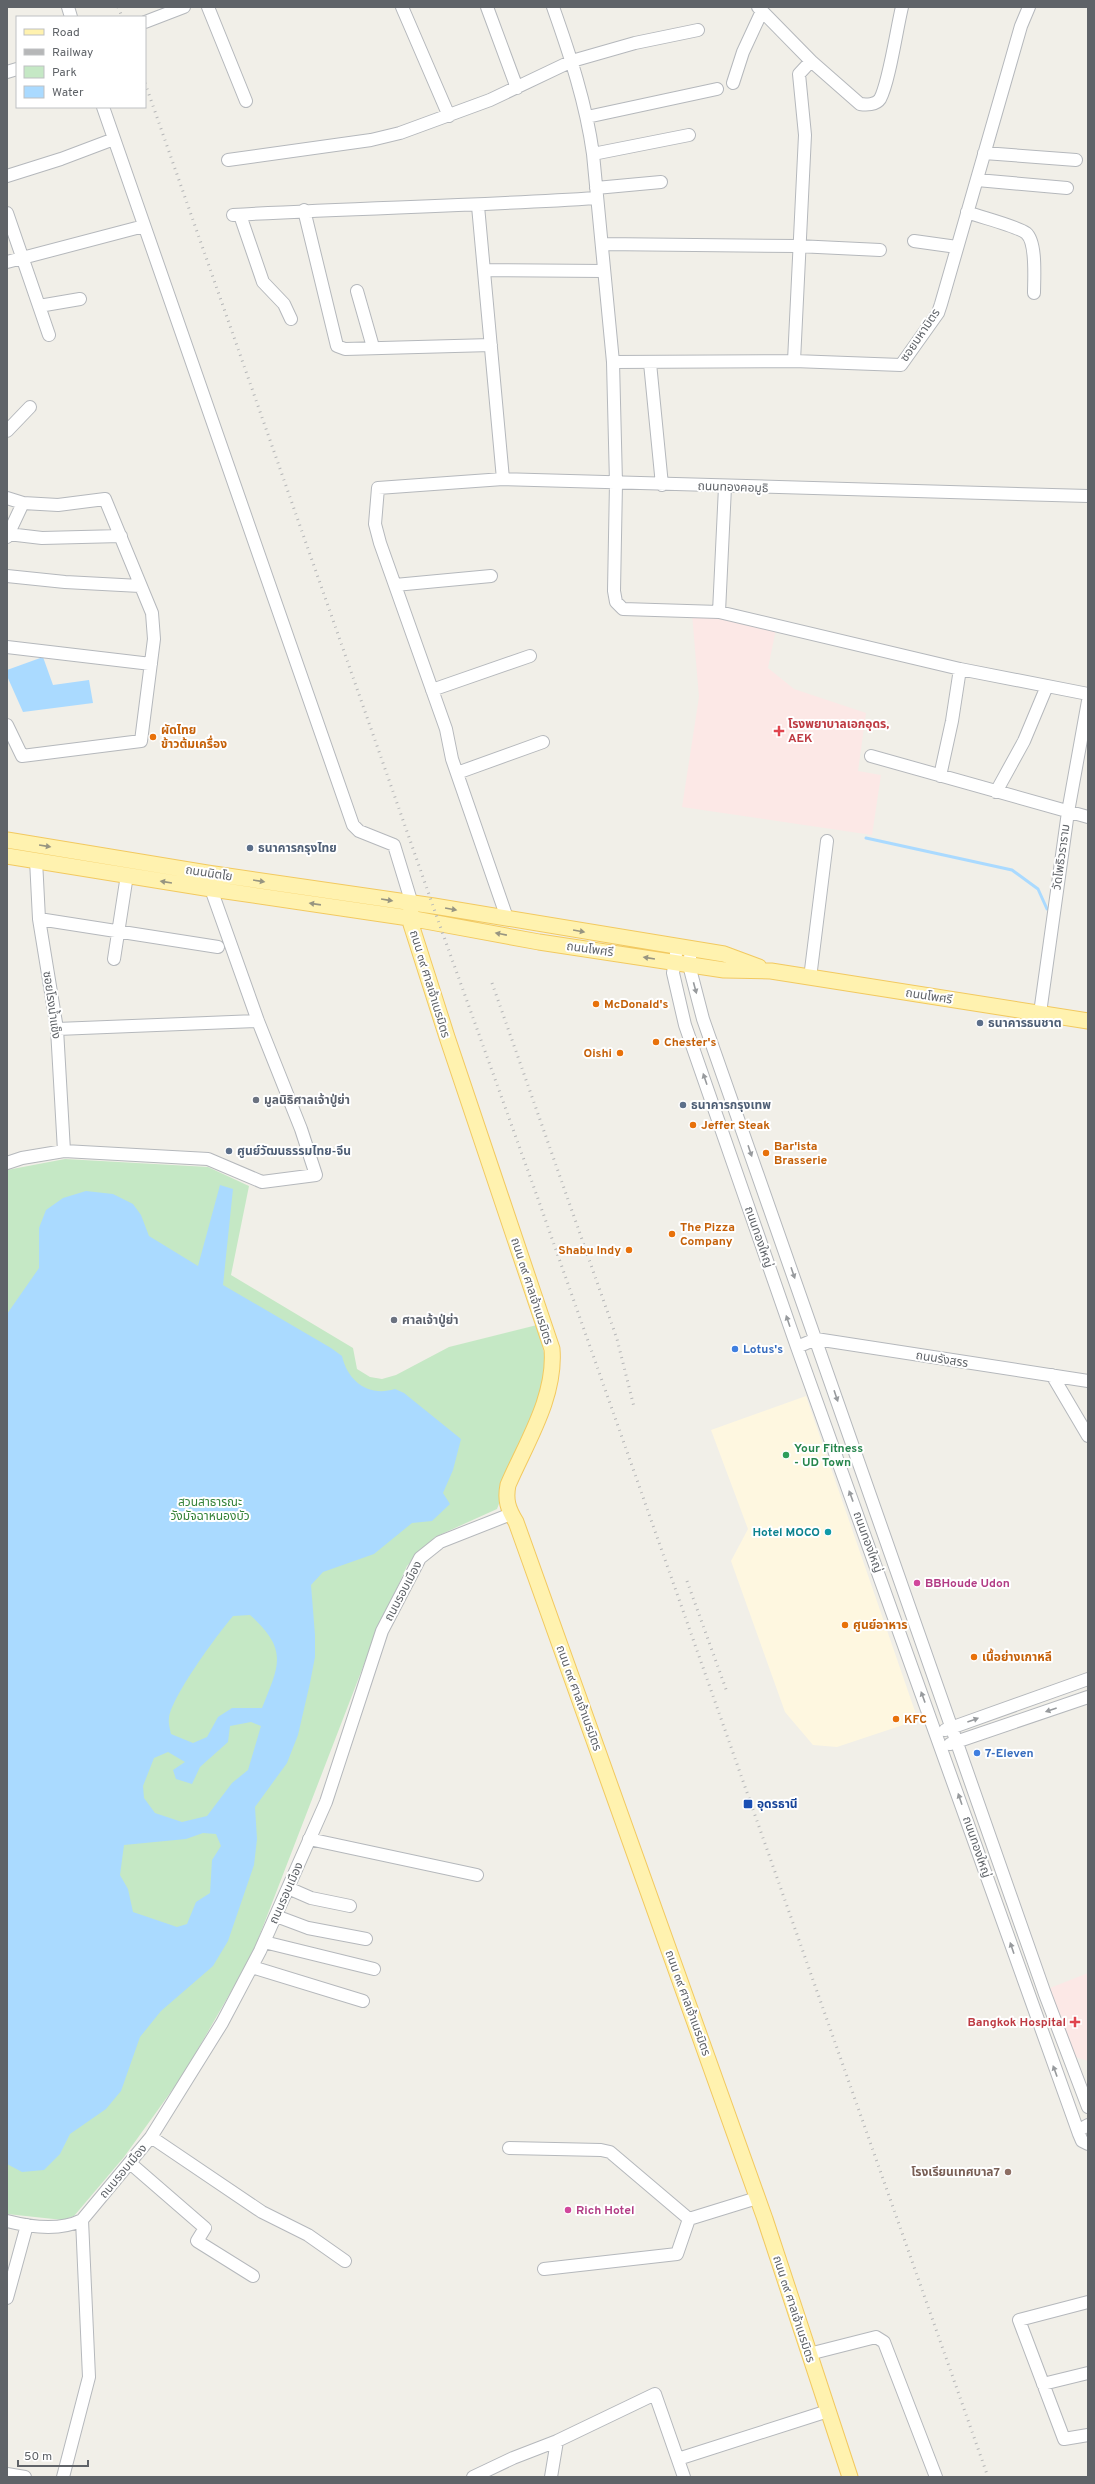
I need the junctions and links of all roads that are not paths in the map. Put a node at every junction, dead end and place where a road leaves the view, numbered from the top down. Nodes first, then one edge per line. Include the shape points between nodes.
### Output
1 (184, 7) edge
2 (208, 7) edge
3 (402, 7) edge
4 (487, 7) edge
5 (553, 7) edge
6 (902, 7) edge
7 (1029, 7) edge
8 (760, 9) edge
9 (146, 22) edge
10 (698, 30) dead end
11 (572, 61) junction
12 (811, 61) junction
13 (733, 83) dead end
14 (517, 88) junction
15 (717, 89) dead end
16 (246, 101) dead end
17 (103, 108) edge
18 (449, 116) junction
19 (587, 117) junction
20 (689, 135) dead end
21 (114, 139) junction
22 (984, 153) junction
23 (593, 154) junction
24 (228, 160) dead end
25 (1076, 160) dead end
26 (7, 176) edge
27 (977, 180) junction
28 (661, 182) dead end
29 (1067, 188) dead end
30 (596, 193) junction
31 (478, 206) junction
32 (304, 210) junction
33 (968, 212) junction
34 (7, 213) edge
35 (144, 226) junction
36 (914, 241) dead end
37 (602, 244) junction
38 (798, 246) junction
39 (957, 247) junction
40 (880, 250) dead end
41 (22, 258) junction
42 (7, 262) edge
43 (484, 270) junction
44 (604, 271) junction
45 (357, 291) dead end
46 (1034, 293) dead end
47 (80, 299) dead end
48 (39, 306) junction
49 (291, 319) dead end
50 (50, 335) dead end
51 (491, 345) junction
52 (373, 347) junction
53 (794, 361) junction
54 (613, 362) junction
55 (650, 363) junction
56 (30, 407) dead end
57 (7, 431) edge
58 (503, 479) junction
59 (616, 483) junction
60 (662, 485) junction
61 (725, 487) junction
62 (1088, 496) edge
63 (7, 498) edge
64 (23, 502) junction
65 (8, 535) edge
66 (121, 536) junction
67 (7, 576) edge
68 (491, 576) dead end
69 (395, 585) junction
70 (140, 586) junction
71 (719, 612) junction
72 (7, 647) edge
73 (530, 656) dead end
74 (151, 664) junction
75 (960, 669) junction
76 (1047, 686) junction
77 (432, 690) junction
78 (1088, 694) edge
79 (1088, 701) edge
80 (7, 725) edge
81 (543, 742) dead end
82 (871, 756) dead end
83 (457, 773) junction
84 (940, 776) junction
85 (996, 792) junction
86 (1068, 812) junction
87 (1088, 817) edge
88 (7, 840) edge
89 (827, 841) dead end
90 (7, 856) edge
91 (36, 860) junction
92 (127, 875) junction
93 (208, 889) junction
94 (411, 911) junction
95 (507, 918) junction
96 (39, 919) junction
97 (119, 931) junction
98 (639, 942) junction
99 (218, 947) dead end
100 (685, 949) junction
101 (724, 954) junction
102 (114, 959) dead end
103 (674, 962) junction
104 (689, 965) junction
105 (771, 971) junction
106 (810, 978) junction
107 (1040, 1013) junction
108 (703, 1019) junction
109 (258, 1021) junction
110 (1088, 1021) edge
111 (685, 1024) junction
112 (57, 1029) junction
113 (64, 1151) junction
114 (7, 1163) edge
115 (816, 1339) junction
116 (797, 1347) junction
117 (1052, 1375) junction
118 (1088, 1381) edge
119 (1088, 1436) edge
120 (511, 1514) junction
121 (1088, 1679) edge
122 (1088, 1697) edge
123 (952, 1728) junction
124 (936, 1733) junction
125 (957, 1742) junction
126 (941, 1747) junction
127 (310, 1839) junction
128 (477, 1875) dead end
129 (288, 1888) junction
130 (350, 1906) dead end
131 (276, 1916) junction
132 (366, 1939) dead end
133 (264, 1942) junction
134 (252, 1967) junction
135 (374, 1969) dead end
136 (363, 2001) dead end
137 (1078, 2081) junction
138 (1061, 2088) junction
139 (1088, 2107) edge
140 (1084, 2129) edge
141 (151, 2137) junction
142 (1088, 2144) edge
143 (509, 2148) dead end
144 (130, 2163) junction
145 (757, 2198) junction
146 (689, 2219) junction
147 (82, 2220) junction
148 (7, 2221) edge
149 (27, 2225) junction
150 (345, 2261) dead end
151 (544, 2269) dead end
152 (253, 2276) dead end
153 (7, 2298) edge
154 (1088, 2302) edge
155 (809, 2354) junction
156 (1088, 2373) edge
157 (1044, 2384) junction
158 (828, 2411) junction
159 (1088, 2435) edge
160 (557, 2441) junction
161 (678, 2459) junction
162 (7, 2474) edge
163 (25, 2477) edge
164 (63, 2477) edge
165 (473, 2477) edge
166 (552, 2477) edge
167 (684, 2477) edge
168 (850, 2477) edge
169 (936, 2477) edge

1 - 9 street
2 - 16 street
3 - 18 street
4 - 14 street
5 - 11 street
6 - 12 street via 886,79 880,99 875,102 860,104
7 - 22 street, ซอยมหามิตร via 1021,26
8 - 12 street
8 - 13 street
10 - 11 street via 635,43
11 - 14 street
11 - 19 street
12 - 38 street via 799,74 804,135
14 - 18 street
15 - 19 street
17 - 21 street
18 - 24 street via 371,140
19 - 23 street
20 - 23 street
21 - 26 street
21 - 35 street
22 - 25 street
22 - 27 street, ซอยมหามิตร
23 - 30 street
27 - 29 street
27 - 33 street, ซอยมหามิตร
28 - 30 street
30 - 31 street
30 - 37 street
31 - 32 street
31 - 43 street
32 - 49 street via 236,215 263,282 284,304
32 - 52 street via 337,346 346,349
33 - 39 street, ซอยมหามิตร
33 - 46 street via 1025,232 1033,252
34 - 41 street
35 - 41 street
35 - 94 street via 353,825 360,831 394,845
36 - 39 street
37 - 38 street
37 - 44 street
38 - 40 street
38 - 53 street
39 - 53 street, ซอยมหามิตร via 938,313 901,365
41 - 42 street
41 - 48 street
43 - 44 street
43 - 51 street
44 - 54 street
45 - 52 street
47 - 48 street
48 - 50 street
51 - 52 street
51 - 58 street
53 - 55 street, ซอยมหามิตร
54 - 55 street, ซอยมหามิตร
54 - 59 street
55 - 60 street
56 - 57 street
58 - 59 street, ถนนทองคอมูธิ
58 - 69 street, ถนนทองคอมูธิ via 378,488 375,524
59 - 60 street, ถนนทองคอมูธิ
59 - 71 street via 616,602 623,609
60 - 61 street, ถนนทองคอมูธิ
61 - 62 street, ถนนทองคอมูธิ
61 - 71 street
63 - 64 street
64 - 65 street
64 - 66 street via 58,505 105,498
65 - 66 street via 42,538
66 - 70 street
67 - 70 street
68 - 69 street
69 - 77 street
70 - 74 street via 152,613 154,639
71 - 75 street
72 - 74 street
73 - 77 street
74 - 80 street via 141,741 22,756
75 - 76 street
75 - 84 street
76 - 78 street
76 - 85 street via 1024,741
77 - 83 street via 446,729
79 - 86 street, วัดโพธิวราราม
81 - 83 street
82 - 84 street
83 - 95 street
84 - 85 street
85 - 86 street
86 - 87 street
86 - 107 street, วัดโพธิวราราม
88 -> 94 main road, ถนนนิตโย
89 - 106 street
90 - 91 main road, ถนนนิตโย
91 - 92 main road, ถนนนิตโย
91 - 96 street, ซอยโรงน้ำแข็ง
93 -> 92 main road, ถนนนิตโย
92 - 97 street
94 -> 93 main road, ถนนนิตโย
93 - 109 street
94 -> 95 main road, ถนนโพศรี
103 -> 94 main road, ถนนโพศรี via 546,943
94 - 120 main road, ถนน ๓๙ ศาลเจ้าเนรมิตร via 447,1037 552,1349 552,1372 545,1399 508,1485 507,1501
95 -> 98 main road, ถนนโพศรี
96 - 97 street
96 - 112 street, ซอยโรงน้ำแข็ง
97 - 99 street
97 - 102 street
98 - 100 main road, ถนนโพศรี
98 - 101 main road via 663,941 716,949
100 - 101 main road, ถนนโพศรี
100 - 103 street, ถนนทองใหญ่
100 - 104 street, ถนนทองใหญ่
101 - 105 main road, ถนนโพศรี
103 - 104 main road, ถนนโพศรี
103 - 111 street, ถนนทองใหญ่ via 673,973
104 - 105 main road, ถนนโพศรี via 724,970
104 -> 108 street, ถนนทองใหญ่
105 - 106 main road, ถนนโพศรี
106 - 107 main road, ถนนโพศรี
107 - 110 main road, ถนนโพศรี
108 - 111 street
108 -> 115 street, ถนนทองใหญ่
109 - 112 street
109 - 113 street via 301,1129 316,1175 262,1182 208,1159
116 -> 111 street, ถนนทองใหญ่
112 - 113 street, ซอยโรงน้ำแข็ง
113 - 114 street
115 - 116 street
115 - 117 street, ถนนรังสรร
115 -> 123 street, ถนนทองใหญ่
124 -> 116 street, ถนนทองใหญ่
117 - 118 street, ถนนรังสรร
117 - 119 street
120 - 127 street, ถนนรอบเมือง via 440,1542 420,1558 382,1630 326,1802
120 - 145 main road, ถนน ๓๙ ศาลเจ้าเนรมิตร
123 -> 121 street
122 -> 125 street
123 - 124 street
123 - 125 street, ถนนทองใหญ่
124 - 126 street, ถนนทองใหญ่
125 - 126 street
125 - 137 street, ถนนทองใหญ่
138 -> 126 street, ถนนทองใหญ่
127 - 128 street
127 - 129 street, ถนนรอบเมือง
129 - 130 street via 311,1898
129 - 131 street, ถนนรอบเมือง
131 - 132 street via 308,1928
131 - 133 street, ถนนรอบเมือง
133 - 134 street, ถนนรอบเมือง
133 - 135 street
134 - 136 street
134 - 141 street, ถนนรอบเมือง via 222,2023
137 - 138 street
137 - 139 street, ถนนทองใหญ่
138 - 140 street, ถนนทองใหญ่
140 - 142 street via 1082,2141
141 - 144 street, ถนนรอบเมือง
141 - 150 street via 262,2212 308,2235
143 - 146 street via 610,2152
144 - 147 street, ถนนรอบเมือง
144 - 152 street via 205,2228 197,2241
145 - 146 street
145 - 155 main road, ถนน ๓๙ ศาลเจ้าเนรมิตร
146 - 151 street via 677,2254
147 - 149 street via 72,2225
147 - 164 street via 89,2377
148 - 149 street
149 - 153 street
154 - 157 street via 1019,2320
155 - 158 main road, ถนน ๓๙ ศาลเจ้าเนรมิตร
155 - 169 street via 876,2337 884,2342
156 - 157 street
157 - 159 street via 1064,2439
158 - 161 street
158 - 168 main road, ถนน ๓๙ ศาลเจ้าเนรมิตร
160 - 161 street via 656,2394
160 - 165 street
160 - 166 street
161 - 167 street
162 - 163 street

